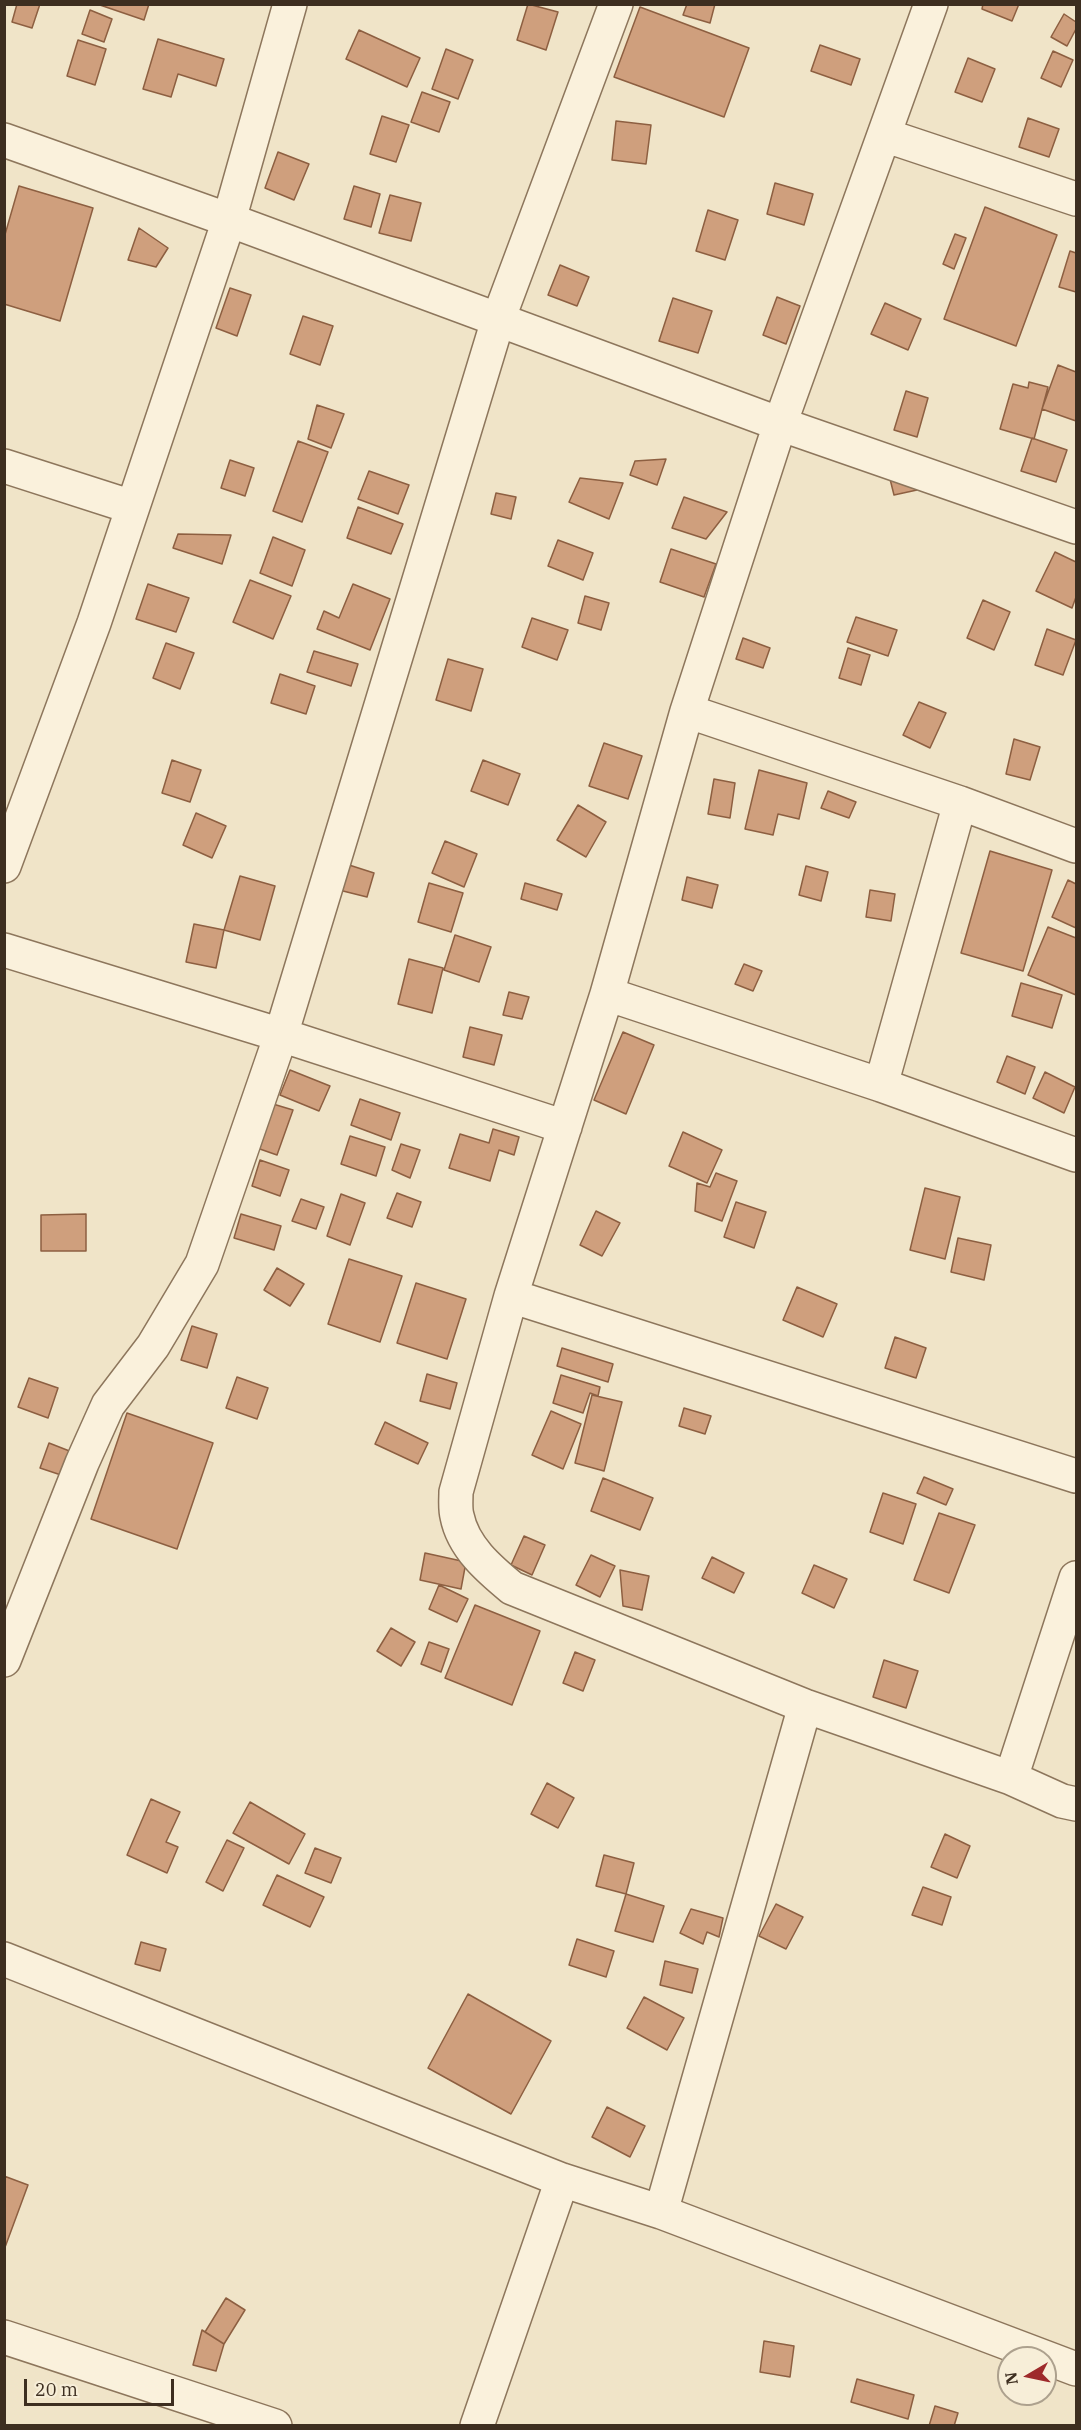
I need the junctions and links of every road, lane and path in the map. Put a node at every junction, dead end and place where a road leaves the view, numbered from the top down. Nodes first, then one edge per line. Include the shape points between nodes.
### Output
1 (290, 4) edge
2 (616, 4) edge
3 (931, 4) edge
4 (884, 135) junction
5 (4, 140) edge
6 (1077, 199) edge
7 (229, 220) junction
8 (498, 320) junction
9 (780, 424) junction
10 (4, 466) edge
11 (132, 507) junction
12 (1077, 527) edge
13 (687, 711) junction
14 (960, 803) junction
15 (1077, 846) edge
16 (4, 866) edge
17 (4, 950) edge
18 (607, 994) junction
19 (281, 1035) junction
20 (881, 1085) junction
21 (565, 1127) junction
22 (1077, 1155) edge
23 (511, 1296) junction
24 (1077, 1476) edge
25 (1077, 1578) edge
26 (4, 1660) edge
27 (805, 1706) junction
28 (1011, 1778) junction
29 (1077, 1804) edge
30 (4, 1959) edge
31 (562, 2180) junction
32 (661, 2212) junction
33 (4, 2337) edge
34 (1077, 2369) edge
35 (275, 2426) edge
36 (477, 2426) edge

1 - 7 street
2 - 8 street
3 - 4 street
4 - 6 street
4 - 9 street
5 - 7 street
7 - 8 street
7 - 11 street
8 - 9 street
8 - 19 street
9 - 12 street
9 - 13 street
10 - 11 street
11 - 16 street via 94,623
13 - 14 street
13 - 18 street
14 - 15 street
14 - 20 street
17 - 19 street
18 - 20 street
18 - 21 street
19 - 21 street
19 - 26 street via 202,1264 153,1346 108,1405
20 - 22 street
21 - 23 street
23 - 24 street
23 - 27 street via 456,1492 456,1516 467,1542 484,1565 512,1588
25 - 28 street
27 - 28 street
27 - 32 street
28 - 29 street
30 - 31 street
31 - 32 street
31 - 36 street
32 - 34 street
33 - 35 street

